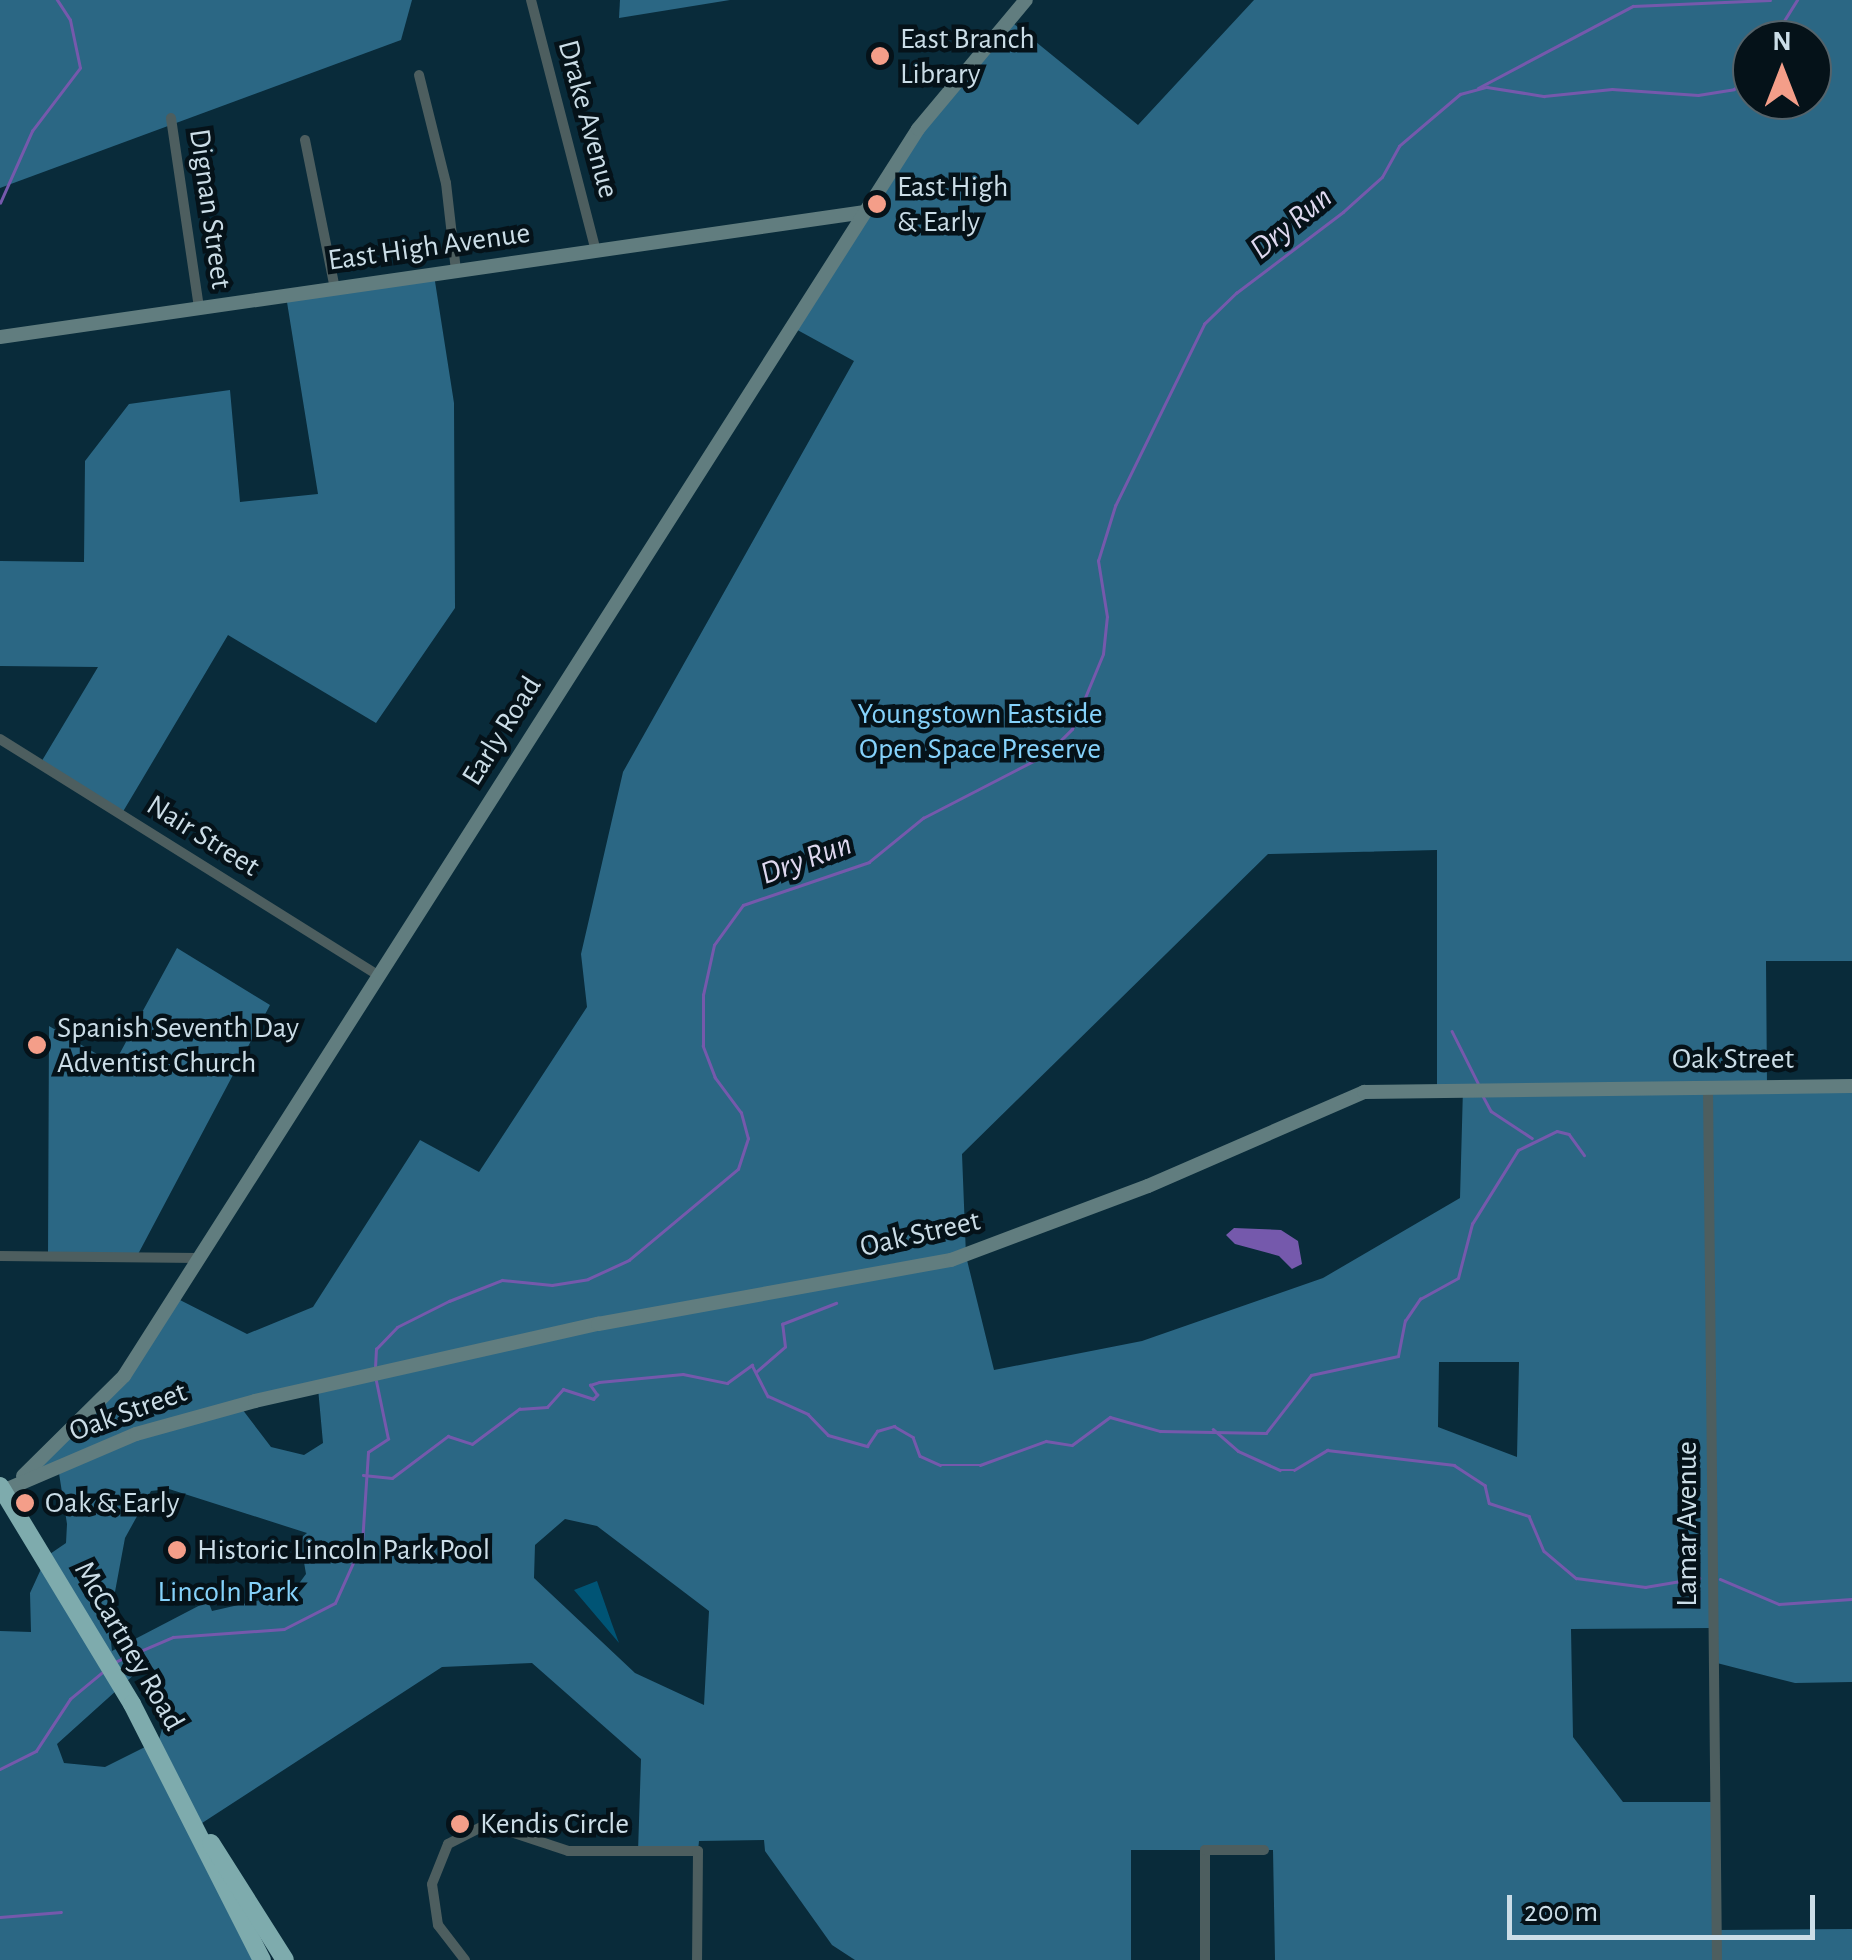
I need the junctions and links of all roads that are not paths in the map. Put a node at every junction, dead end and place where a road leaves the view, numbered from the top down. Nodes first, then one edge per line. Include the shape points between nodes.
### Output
1 (531, 0) edge
2 (1026, 0) edge
3 (418, 75) dead end
4 (171, 118) dead end
5 (305, 140) dead end
6 (865, 212) junction
7 (596, 251) junction
8 (456, 272) junction
9 (335, 288) junction
10 (199, 308) junction
11 (0, 337) edge
12 (0, 739) edge
13 (379, 976) junction
14 (1852, 1086) edge
15 (1708, 1087) junction
16 (0, 1256) edge
17 (199, 1258) junction
18 (4, 1488) edge
19 (199, 1827) junction
20 (1264, 1850) dead end
21 (262, 1960) edge
22 (285, 1960) edge
23 (465, 1960) edge
24 (697, 1960) edge
25 (1205, 1960) edge
26 (1717, 1960) edge

1 - 7 street, Drake Avenue
2 - 6 street, Early Road via 943,93
3 - 8 street via 446,184
4 - 10 street, Dignan Street
5 - 9 street
6 - 7 street, East High Avenue
6 - 13 street, Early Road
7 - 8 street, East High Avenue
8 - 9 street, East High Avenue
9 - 10 street, East High Avenue
10 - 11 street, East High Avenue
12 - 13 street, Nair Street
13 - 17 street, Early Road
14 - 15 street, Oak Street
15 - 18 street, Oak Street via 1436,1088 1344,1097 1148,1186 950,1260 598,1324 255,1401 136,1434
15 - 26 street, Lamar Avenue
16 - 17 street
17 - 18 street, Early Road via 124,1376
18 - 19 highway, McCartney Road
19 - 21 highway, McCartney Road via 218,1880
19 - 22 highway, McCartney Road via 234,1870
20 - 25 street via 1205,1850
23 - 24 street via 438,1925 432,1896 440,1856 466,1830 507,1825 578,1852 698,1851

